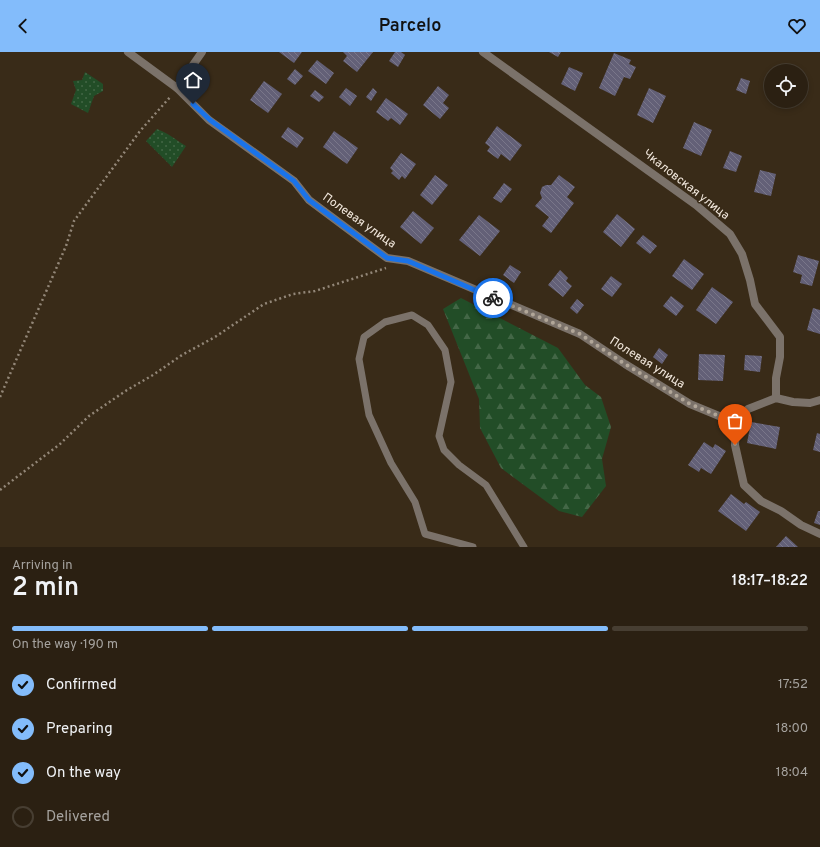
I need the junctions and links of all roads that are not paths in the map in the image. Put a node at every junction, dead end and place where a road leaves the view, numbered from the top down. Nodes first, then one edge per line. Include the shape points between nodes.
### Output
1 (128, 52) edge
2 (202, 52) edge
3 (483, 52) edge
4 (177, 88) junction
5 (776, 398) junction
6 (820, 400) edge
7 (736, 423) junction
8 (820, 534) edge
9 (473, 547) edge
10 (524, 547) edge

1 - 4 street, Полевая улица
2 - 4 street
3 - 5 street, Чкаловская улица via 696,205 730,234 742,254 755,304 780,337
4 - 7 street, Полевая улица via 210,120 294,181 315,205 387,258 408,261 580,334 690,404
5 - 6 street via 805,403
5 - 7 street via 748,409
7 - 8 street via 735,445 744,486 761,501
9 - 10 lane via 425,534 415,502 391,463 369,415 359,359 364,337 386,322 412,315 428,325 445,350 451,382 439,436 444,450 486,485

